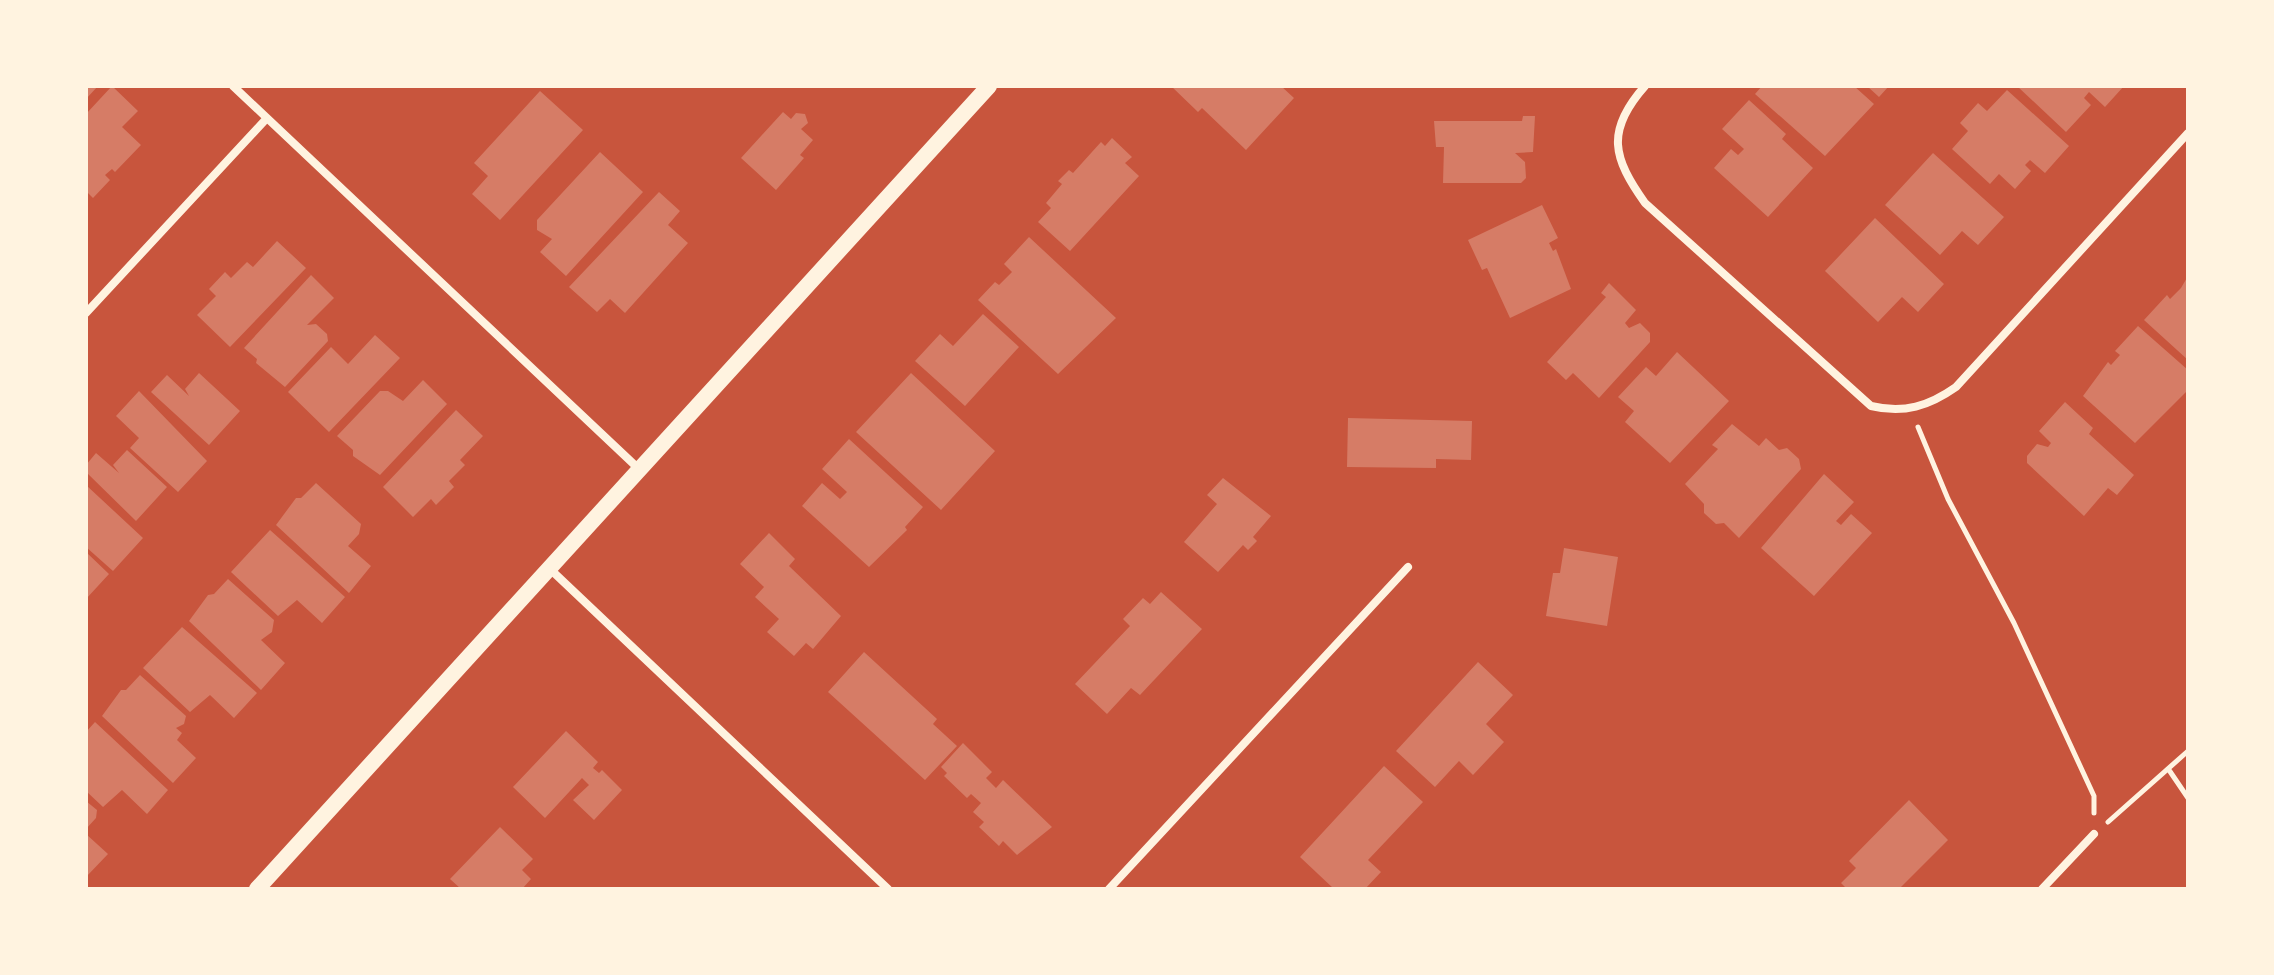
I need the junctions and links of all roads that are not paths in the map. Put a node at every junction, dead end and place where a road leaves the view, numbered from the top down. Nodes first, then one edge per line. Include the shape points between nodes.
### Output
1 (233, 86) edge
2 (989, 86) edge
3 (1645, 86) edge
4 (267, 118) junction
5 (2188, 133) edge
6 (86, 313) edge
7 (640, 470) junction
8 (1408, 567) dead end
9 (550, 569) junction
10 (2094, 834) road end
11 (257, 889) edge
12 (888, 889) edge
13 (1109, 889) edge
14 (2042, 889) edge

1 - 4 street
2 - 7 main road
3 - 5 street via 1630,103 1616,141 1623,173 1645,203 1871,406 1891,410 1922,407 1956,387
4 - 6 street
4 - 7 street
7 - 9 main road
8 - 13 street
9 - 11 main road
9 - 12 street
10 - 14 street

